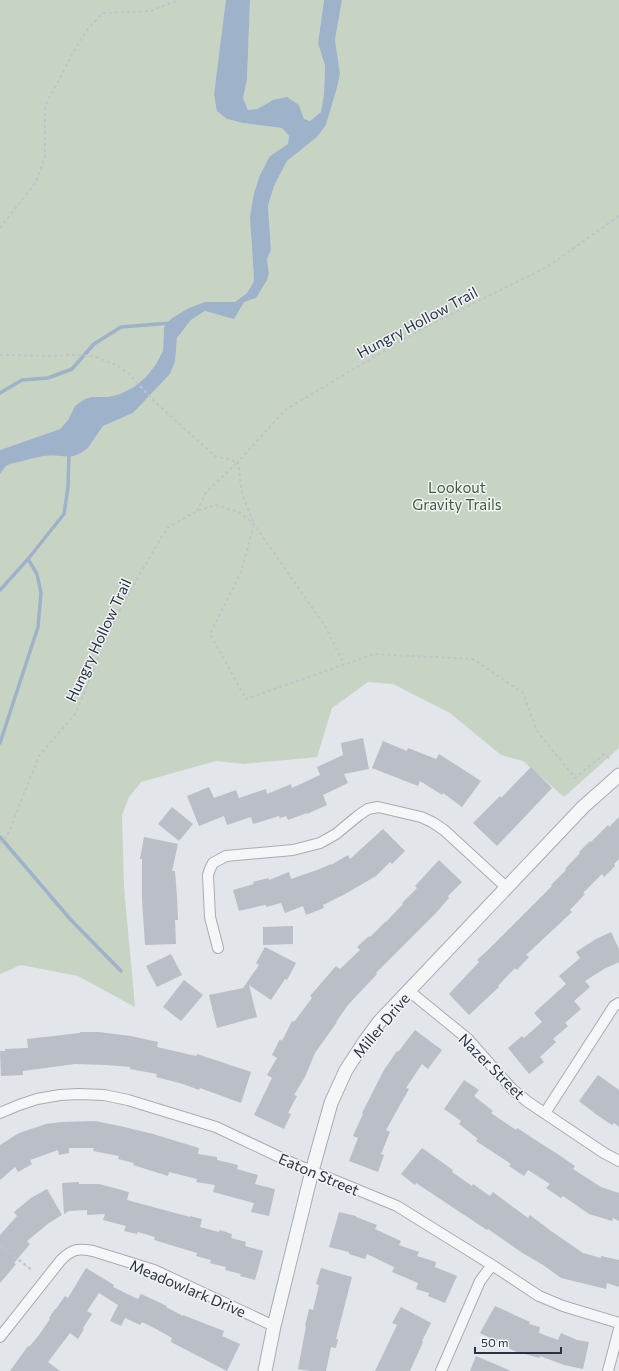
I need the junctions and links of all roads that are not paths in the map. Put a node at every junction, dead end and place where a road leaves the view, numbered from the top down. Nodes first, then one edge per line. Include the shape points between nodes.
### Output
1 (619, 775) edge
2 (506, 887) junction
3 (218, 948) dead end
4 (409, 991) junction
5 (619, 1004) edge
6 (0, 1113) edge
7 (545, 1113) junction
8 (619, 1161) edge
9 (312, 1171) junction
10 (492, 1265) junction
11 (619, 1323) edge
12 (274, 1326) junction
13 (619, 1329) edge
14 (0, 1337) edge
15 (265, 1371) edge
16 (441, 1371) edge
17 (608, 1371) edge

1 - 2 street, Miller Drive
2 - 3 street via 432,822 388,809 368,809 320,843 293,850 226,856 214,863 208,875 210,917
2 - 4 street, Miller Drive
4 - 7 street, Nazer Street via 468,1039 512,1089
4 - 9 street, Miller Drive via 379,1022 346,1070 331,1102
5 - 7 street via 614,1006
6 - 9 street, Eaton Street via 31,1101 60,1095 104,1095 216,1127
7 - 8 street, Nazer Street
9 - 10 street, Eaton Street via 397,1206
9 - 12 street, Miller Drive
10 - 11 street, Eaton Street via 545,1299
10 - 16 street via 480,1281
12 - 14 street, Meadowlark Drive via 154,1270 84,1249 75,1250 61,1260
12 - 15 street, Miller Drive
13 - 17 street

